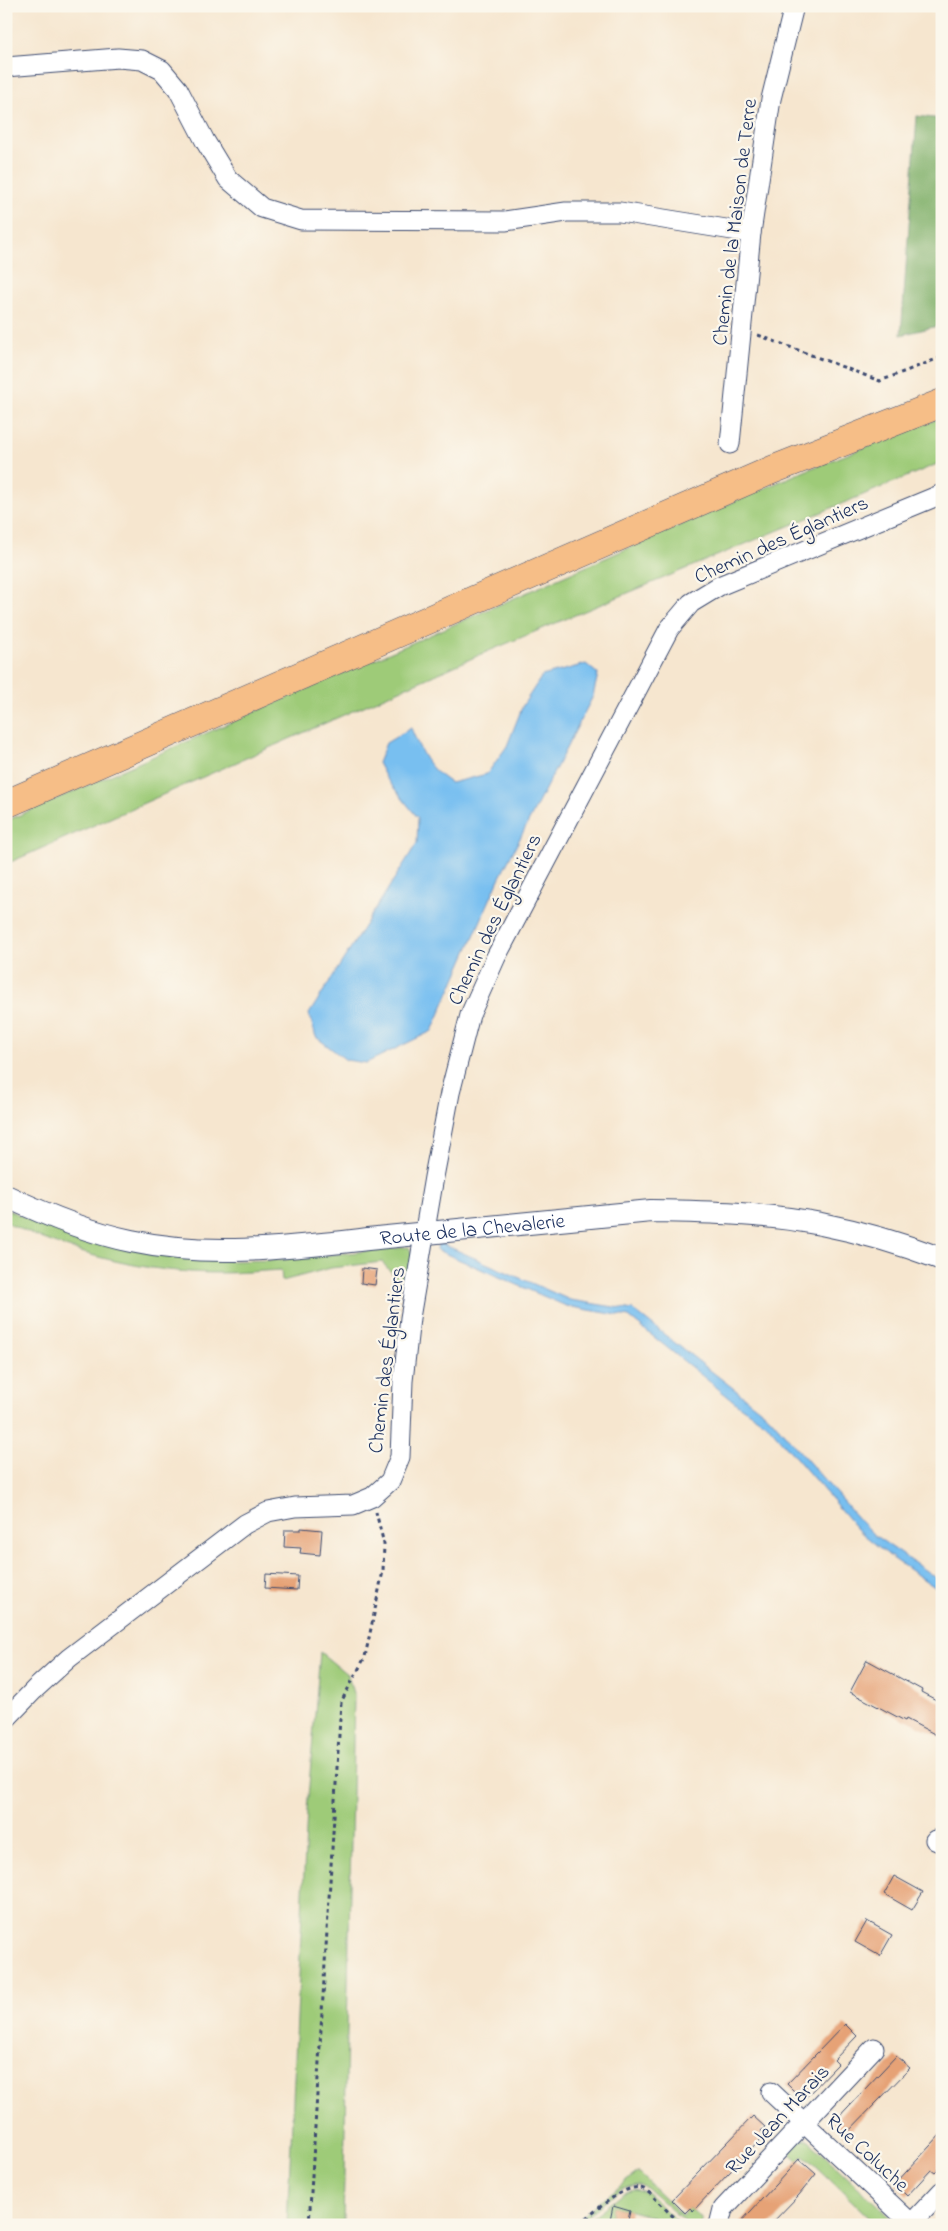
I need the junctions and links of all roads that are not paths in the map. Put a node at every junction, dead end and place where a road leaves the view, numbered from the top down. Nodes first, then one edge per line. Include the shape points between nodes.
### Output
1 (794, 6) edge
2 (6, 67) edge
3 (752, 233) junction
4 (942, 403) edge
5 (730, 444) dead end
6 (942, 494) edge
7 (6, 804) edge
8 (6, 1196) edge
9 (425, 1234) junction
10 (942, 1259) edge
11 (6, 1719) edge
12 (874, 2048) dead end
13 (771, 2092) dead end
14 (804, 2122) junction
15 (942, 2191) edge
16 (912, 2224) edge
17 (719, 2225) edge

1 - 3 street, Chemin de la Maison de Terre via 771,99
2 - 3 street via 118,58 142,60 162,70 178,89 228,178 262,208 301,220 505,221 566,212 620,212
3 - 5 street, Chemin de la Maison de Terre
4 - 7 main road via 772,470
6 - 9 street, Chemin des Églantiers via 719,586 691,603 669,629 496,957 470,1015 450,1093
8 - 9 street, Route de la Chevalerie via 98,1233 165,1246 239,1251
9 - 10 street, Route de la Chevalerie via 651,1211 731,1213 820,1224 902,1244
9 - 11 street, Chemin des Églantiers via 410,1318 400,1457 390,1481 372,1497 353,1505 294,1507 268,1512 244,1524 69,1658
12 - 14 street, Rue Jean Marais
13 - 14 street, Rue Coluche
14 - 16 street, Rue Coluche
14 - 17 street, Rue Jean Marais via 723,2209
15 - 16 street

